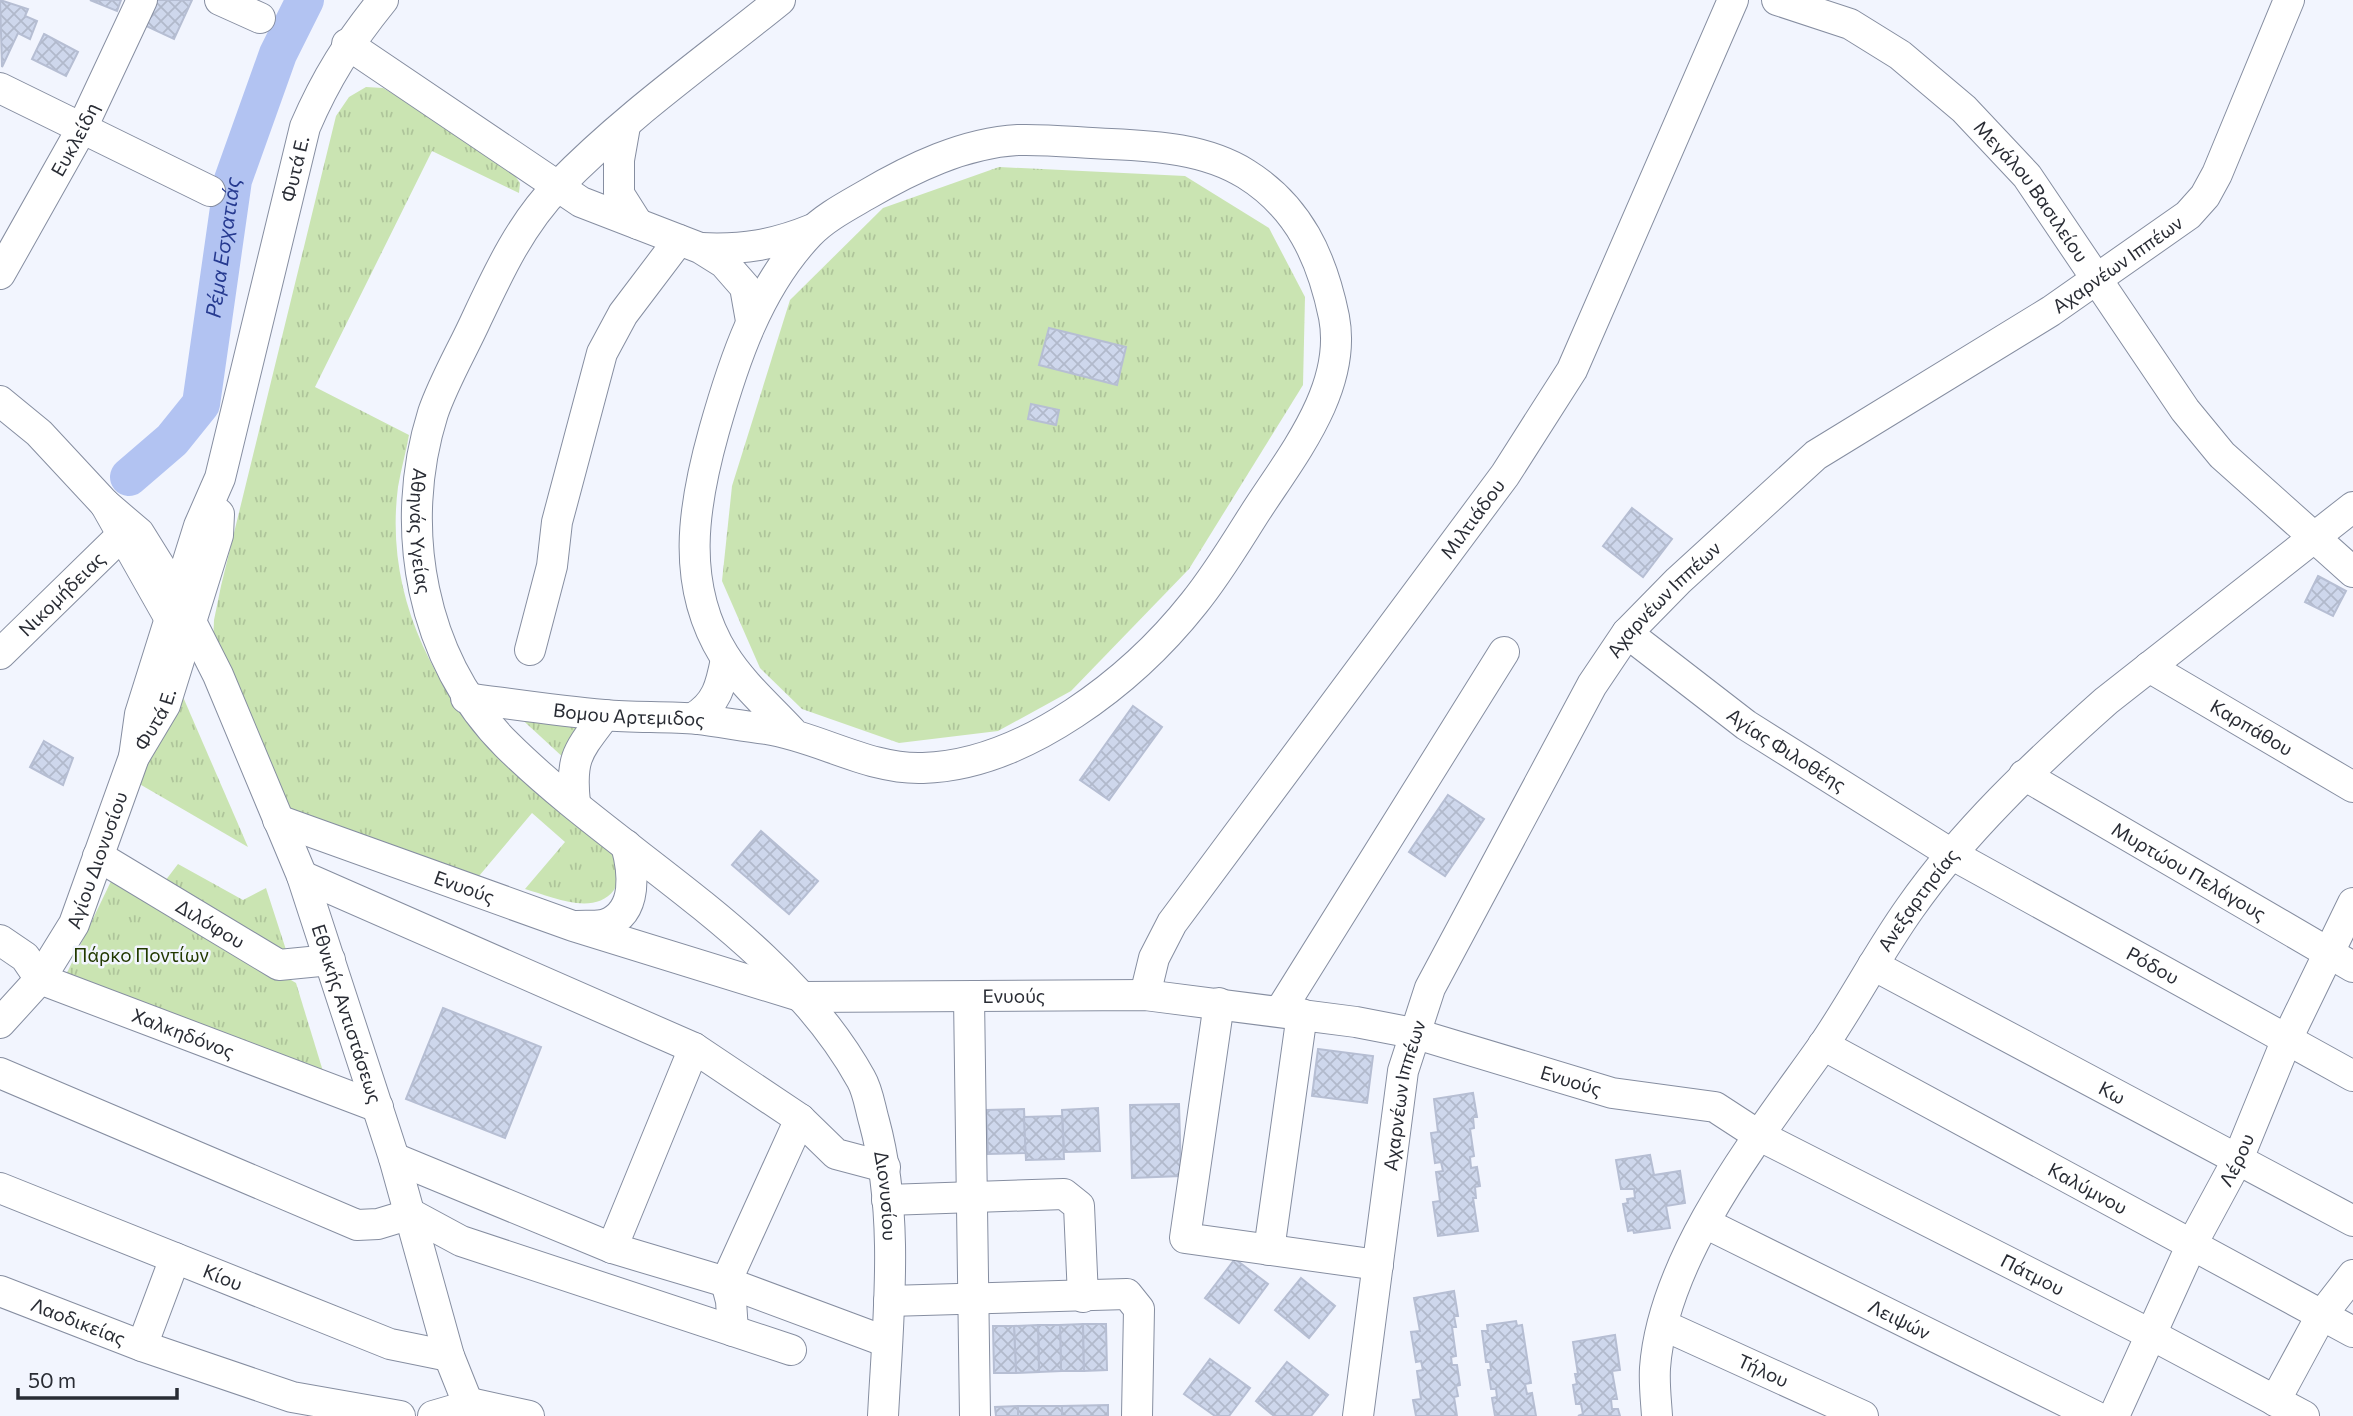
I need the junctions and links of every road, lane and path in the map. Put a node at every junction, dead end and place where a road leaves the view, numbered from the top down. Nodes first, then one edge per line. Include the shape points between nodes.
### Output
1 (142, 0) edge
2 (220, 0) edge
3 (383, 0) edge
4 (780, 0) edge
5 (1733, 0) edge
6 (1777, 0) edge
7 (2289, 0) edge
8 (260, 18) dead end
9 (347, 44) junction
10 (0, 88) edge
11 (625, 126) junction
12 (81, 130) junction
13 (556, 187) junction
14 (210, 191) dead end
15 (638, 224) junction
16 (813, 229) junction
17 (690, 244) junction
18 (0, 274) edge
19 (2098, 280) junction
20 (751, 321) junction
21 (0, 401) edge
22 (220, 478) junction
23 (2351, 512) edge
24 (199, 526) junction
25 (130, 534) junction
26 (2314, 540) junction
27 (2353, 572) edge
28 (179, 612) junction
29 (1627, 633) junction
30 (530, 650) dead end
31 (1504, 652) dead end
32 (0, 654) edge
33 (726, 659) junction
34 (2149, 667) junction
35 (466, 698) junction
36 (605, 715) junction
37 (693, 718) junction
38 (793, 733) junction
39 (134, 757) joint
40 (2024, 775) junction
41 (2353, 787) edge
42 (575, 803) junction
43 (278, 820) junction
44 (626, 845) junction
45 (1953, 855) junction
46 (98, 856) junction
47 (302, 876) junction
48 (2353, 903) edge
49 (573, 926) junction
50 (0, 940) edge
51 (2326, 953) junction
52 (330, 960) junction
53 (1872, 965) junction
54 (2353, 967) edge
55 (40, 979) junction
56 (1145, 995) junction
57 (969, 997) junction
58 (803, 998) junction
59 (1219, 1003) junction
60 (1291, 1013) junction
61 (0, 1023) edge
62 (1413, 1033) junction
63 (2287, 1039) junction
64 (1823, 1045) junction
65 (694, 1048) junction
66 (0, 1073) edge
67 (2353, 1076) edge
68 (378, 1107) junction
69 (800, 1119) junction
70 (1758, 1135) junction
71 (394, 1158) junction
72 (2238, 1159) junction
73 (885, 1167) junction
74 (0, 1188) edge
75 (973, 1198) junction
76 (887, 1200) junction
77 (411, 1214) junction
78 (2353, 1221) edge
79 (1705, 1223) junction
80 (2192, 1244) junction
81 (612, 1248) junction
82 (1269, 1250) junction
83 (175, 1258) junction
84 (1378, 1265) junction
85 (2353, 1275) edge
86 (726, 1282) junction
87 (0, 1291) edge
88 (1083, 1297) junction
89 (973, 1299) junction
90 (888, 1301) junction
91 (2321, 1316) junction
92 (1663, 1325) junction
93 (733, 1331) junction
94 (2353, 1332) edge
95 (2150, 1334) junction
96 (887, 1342) junction
97 (142, 1346) junction
98 (791, 1350) dead end
99 (449, 1356) junction
100 (2275, 1401) junction
101 (288, 1407) edge
102 (471, 1412) edge
103 (2081, 1412) edge
104 (400, 1416) edge
105 (433, 1416) edge
106 (529, 1416) edge
107 (883, 1416) edge
108 (975, 1416) edge
109 (1137, 1416) edge
110 (1358, 1416) edge
111 (1657, 1416) edge
112 (1863, 1416) edge
113 (2114, 1416) edge
114 (2304, 1416) edge

1 - 12 street, Ευκλείδη
2 - 8 street
3 - 9 street, Φυτά Ε.
4 - 11 street, Αθηνάς Υγείας
5 - 56 street, Μιλτιάδου via 1572,370 1497,486 1172,923 1154,958
6 - 19 street, Μεγάλου Βασιλείου via 1850,24 1900,55 1964,108 2026,176
7 - 19 street, Αχαρνέων Ιππέων via 2205,195 2188,215
9 - 13 street
9 - 22 street, Φυτά Ε. via 305,127
10 - 12 street
11 - 13 street, Αθηνάς Υγείας
11 - 15 street via 618,194
12 - 14 street
12 - 18 street, Ευκλείδη
13 - 15 street
13 - 35 street, Αθηνάς Υγείας via 508,253 434,411 419,471 415,529 424,591 442,649
15 - 17 street
16 - 17 street via 779,243 741,250
16 - 20 street via 776,274
16 - 38 street, Βομου Αρτεμιδος via 905,172 961,150 1015,140 1135,145 1201,154 1245,173 1287,207 1313,245 1327,283 1337,333 1328,390 1196,602 1153,649 1077,711 1019,744 921,769 865,759
17 - 20 street via 724,263 745,287
17 - 30 street via 623,314 602,353
19 - 26 street, Μεγάλου Βασιλείου via 2207,437
19 - 29 street, Αχαρνέων Ιππέων via 1816,454
20 - 33 street via 729,378 699,483 692,543 696,586
21 - 25 street, Εθνικής Αντιστάσεως via 39,433
22 - 24 street, Φυτά Ε.
22 - 28 street, Φυτά Ε. via 218,535
23 - 26 street, Ανεξαρτησίας
24 - 25 street via 179,537
24 - 28 street, Φυτά Ε.
25 - 28 street, Εθνικής Αντιστάσεως
25 - 32 street, Νικομήδειας
26 - 27 street, Μεγάλου Βασιλείου
26 - 34 street, Ανεξαρτησίας
28 - 39 street, Φυτά Ε. via 140,714
28 - 43 street, Εθνικής Αντιστάσεως via 218,675
29 - 45 street, Αγίας Φιλοθέης via 1746,725
29 - 62 street, Αχαρνέων Ιππέων via 1592,685 1464,922
31 - 60 street
33 - 37 street via 720,688 709,708
33 - 38 street
34 - 40 street, Ανεξαρτησίας
34 - 41 street, Καρπάθου
35 - 36 street, Βομου Αρτεμιδος
35 - 42 street, Αθηνάς Υγείας via 507,745
36 - 37 street, Βομου Αρτεμιδος
36 - 42 street via 581,747 571,770
37 - 38 street, Βομου Αρτεμιδος
39 - 46 street, Αγίου Διονυσίου
40 - 45 street, Ανεξαρτησίας
40 - 51 street, Μυρτώου Πελάγους
42 - 44 street, Αθηνάς Υγείας
43 - 47 street, Εθνικής Αντιστάσεως
43 - 49 street, Ενυούς
44 - 49 street via 633,872 631,894 622,911 607,924
44 - 58 street, Αθηνάς Υγείας via 717,919
45 - 53 street, Ανεξαρτησίας via 1911,906
45 - 63 street, Ρόδου
46 - 52 street, Διλόφου via 279,965
46 - 55 street, Αγίου Διονυσίου via 74,924
47 - 52 street, Εθνικής Αντιστάσεως
47 - 65 street
48 - 51 street, Λέρου
49 - 58 street, Ενυούς
50 - 55 street, Χαλκηδόνος via 25,957
51 - 54 street, Μυρτώου Πελάγους
51 - 63 street, Λέρου
52 - 68 street, Εθνικής Αντιστάσεως
53 - 64 street, Ανεξαρτησίας
53 - 72 street, Κω
55 - 61 street, Αγίου Διονυσίου
55 - 68 street, Χαλκηδόνος
56 - 57 street, Ενυούς
56 - 59 street, Ενυούς
57 - 58 street, Ενυούς
57 - 75 street
58 - 73 street, Διονυσίου via 863,1082
59 - 60 street, Ενυούς
59 - 82 street via 1185,1238
60 - 62 street, Ενυούς
60 - 82 street
62 - 70 street, Ενυούς via 1612,1093 1715,1107
62 - 84 street, Αχαρνέων Ιππέων via 1403,1072
63 - 67 street, Ρόδου
63 - 72 street, Λέρου
64 - 70 street, Ανεξαρτησίας
64 - 80 street, Καλύμνου
65 - 69 street
65 - 81 street
66 - 77 street via 357,1225
68 - 71 street, Εθνικής Αντιστάσεως
69 - 73 street via 836,1154
69 - 86 street
70 - 79 street, Ανεξαρτησίας
70 - 95 street, Πάτμου
71 - 77 street, Εθνικής Αντιστάσεως
71 - 81 street
72 - 78 street, Κω
72 - 80 street, Λέρου
73 - 76 street, Διονυσίου
74 - 83 street, Κίου
75 - 76 street
75 - 88 street via 1064,1194 1073,1199 1079,1206
75 - 89 street
76 - 90 street, Διονυσίου
77 - 93 street via 461,1241
77 - 99 street, Εθνικής Αντιστάσεως
79 - 92 street, Ανεξαρτησίας
79 - 103 street, Λειψών
80 - 91 street, Καλύμνου
80 - 95 street, Λέρου
81 - 86 street
82 - 84 street
83 - 97 street
83 - 99 street, Κίου via 390,1344
84 - 110 street, Αχαρνέων Ιππέων
85 - 91 street
86 - 93 street
86 - 96 street
87 - 97 street, Λαοδικείας
88 - 89 street
88 - 109 street via 1127,1294 1139,1310
89 - 90 street
89 - 108 street
90 - 96 street, Διονυσίου
91 - 94 street, Καλύμνου
91 - 100 street
92 - 111 street, Ανεξαρτησίας via 1655,1368
92 - 112 street, Τήλου
93 - 98 street
95 - 100 street, Πάτμου
95 - 113 street, Λέρου
96 - 107 street, Διονυσίου
97 - 101 street, Λαοδικείας
99 - 102 street, Εθνικής Αντιστάσεως
100 - 114 street, Πάτμου
101 - 104 street, Λαοδικείας
102 - 105 street
102 - 106 street via 474,1404

